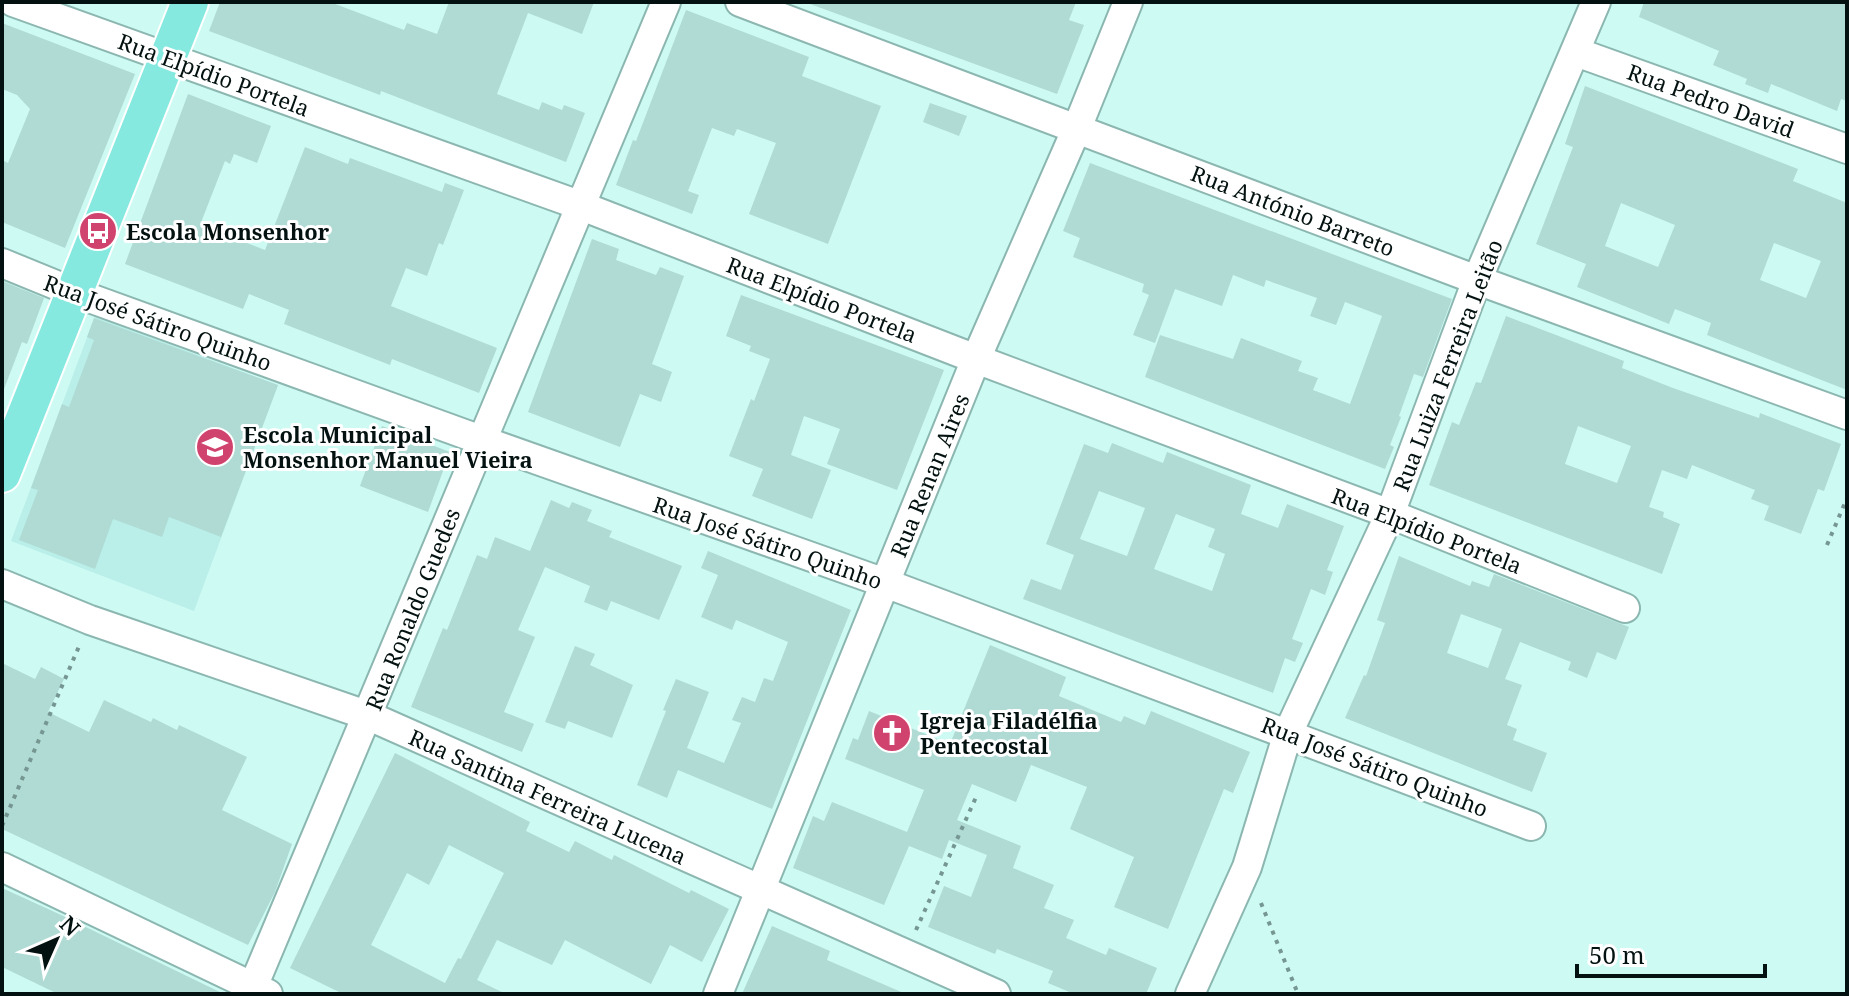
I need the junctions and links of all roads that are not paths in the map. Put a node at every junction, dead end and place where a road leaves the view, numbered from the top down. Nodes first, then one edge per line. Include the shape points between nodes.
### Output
1 (13, 2) edge
2 (190, 2) edge
3 (666, 2) edge
4 (740, 2) edge
5 (1128, 2) edge
6 (1596, 2) edge
7 (1576, 52) junction
8 (168, 58) junction
9 (1077, 128) junction
10 (1847, 149) edge
11 (579, 205) junction
12 (2, 263) edge
13 (1477, 280) junction
14 (73, 292) junction
15 (976, 359) junction
16 (1847, 415) edge
17 (481, 440) junction
18 (2, 474) edge
19 (1390, 514) junction
20 (885, 583) junction
21 (2, 584) edge
22 (1625, 608) dead end
23 (369, 716) junction
24 (1288, 733) junction
25 (1531, 826) dead end
26 (2, 867) edge
27 (761, 891) junction
28 (257, 991) edge
29 (718, 994) edge
30 (996, 994) edge
31 (1190, 994) edge

1 - 8 street, Rua Elpídio Portela
2 - 8 main road
3 - 11 street, Rua Ronaldo Guedes
4 - 9 street, Rua António Barreto
5 - 9 street, Rua Renan Aires
6 - 7 street, Rua Luiza Ferreira Leitão
7 - 10 street, Rua Pedro David
7 - 13 street, Rua Luiza Ferreira Leitão
8 - 11 street, Rua Elpídio Portela
8 - 14 main road
9 - 13 street, Rua António Barreto
9 - 15 street, Rua Renan Aires
11 - 15 street, Rua Elpídio Portela
11 - 17 street, Rua Ronaldo Guedes
12 - 14 street, Rua José Sátiro Quinho
13 - 16 street, Rua António Barreto
13 - 19 street, Rua Luiza Ferreira Leitão
14 - 17 street, Rua José Sátiro Quinho
14 - 18 main road
15 - 19 street, Rua Elpídio Portela
15 - 20 street, Rua Renan Aires
17 - 20 street, Rua José Sátiro Quinho
17 - 23 street, Rua Ronaldo Guedes
19 - 22 street, Rua Elpídio Portela
19 - 24 street, Rua Luiza Ferreira Leitão
20 - 24 street, Rua José Sátiro Quinho
20 - 27 street, Rua Renan Aires
21 - 23 street, Rua Santina Ferreira Lucena via 90,620
23 - 27 street, Rua Santina Ferreira Lucena
23 - 28 street, Rua Ronaldo Guedes
24 - 25 street, Rua José Sátiro Quinho
24 - 31 street, Rua Luiza Ferreira Leitão via 1247,867
26 - 28 street
27 - 29 street, Rua Renan Aires
27 - 30 street, Rua Santina Ferreira Lucena

